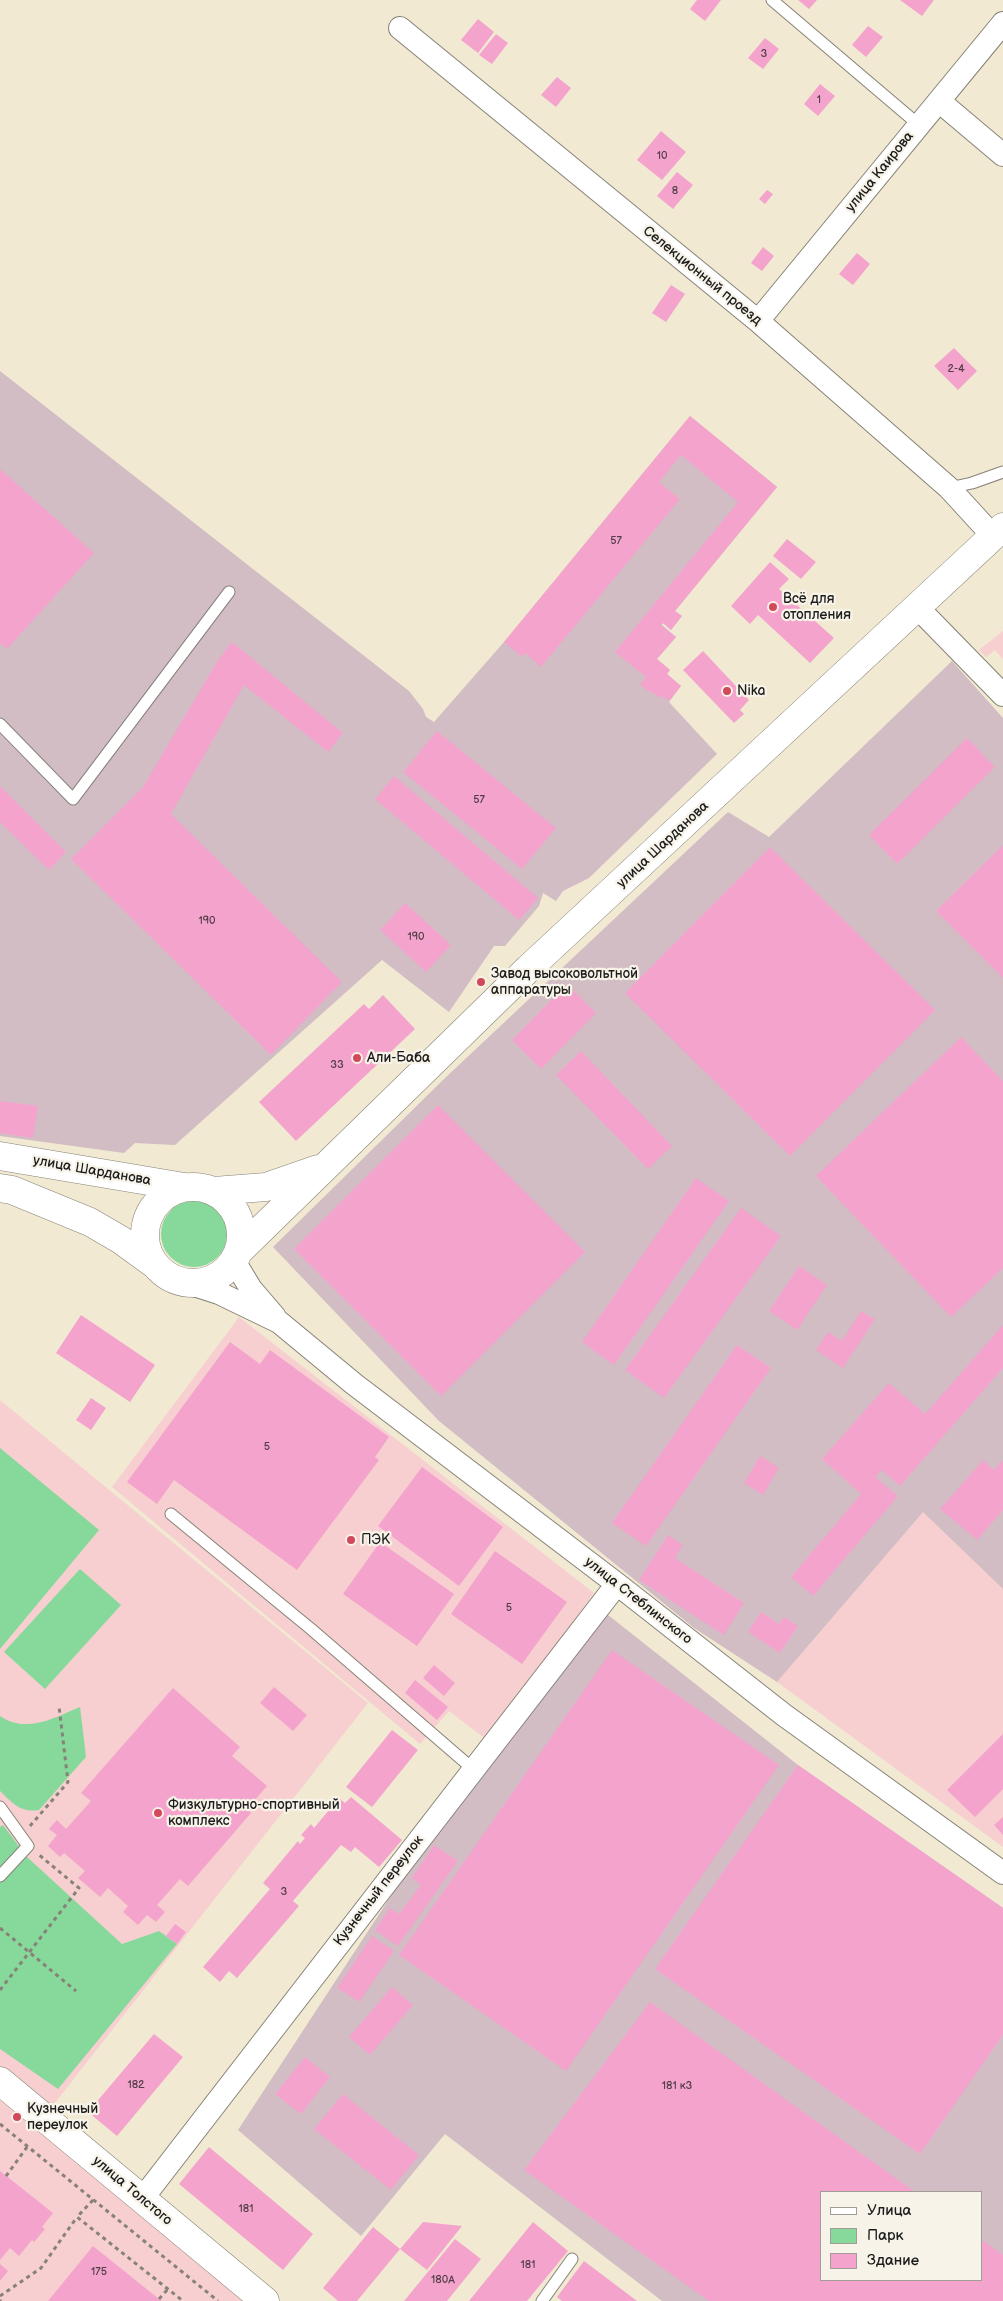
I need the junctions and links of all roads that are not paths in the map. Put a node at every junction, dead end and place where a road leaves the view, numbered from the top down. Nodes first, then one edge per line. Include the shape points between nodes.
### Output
1 (772, 0) edge
2 (1003, 23) edge
3 (400, 28) dead end
4 (939, 102) junction
5 (920, 125) junction
6 (1003, 155) edge
7 (758, 321) junction
8 (1003, 472) edge
9 (949, 488) junction
10 (998, 532) edge
11 (229, 592) dead end
12 (918, 607) junction
13 (1003, 695) edge
14 (0, 724) edge
15 (0, 1156) edge
16 (327, 1166) junction
17 (184, 1187) junction
18 (0, 1188) edge
19 (214, 1191) junction
20 (236, 1256) junction
21 (154, 1264) junction
22 (185, 1282) junction
23 (279, 1322) junction
24 (171, 1514) dead end
25 (617, 1584) junction
26 (474, 1769) junction
27 (0, 1808) edge
28 (1003, 1873) edge
29 (0, 1876) edge
30 (0, 2082) edge
31 (142, 2199) junction
32 (572, 2259) dead end
33 (264, 2301) edge
34 (542, 2301) edge

1 - 5 lane
2 - 4 street, улица Каирова
3 - 7 street, Селекционный проезд
4 - 5 street, улица Каирова
4 - 6 street
5 - 7 street, улица Каирова
7 - 9 street, Селекционный проезд
8 - 9 lane
9 - 10 street, Селекционный проезд
10 - 12 main road, улица Шарданова
11 - 14 lane via 73,799
12 - 13 street
12 - 16 main road, улица Шарданова via 528,968
15 - 17 main road, улица Шарданова
16 - 19 main road via 266,1187
16 - 20 main road, улица Шарданова
17 - 19 main road
17 - 21 main road via 162,1197 148,1217 145,1241
18 - 21 main road via 90,1222
19 - 20 main road via 235,1210 241,1230
20 - 22 main road via 224,1272 212,1279 199,1283
20 - 23 street via 251,1289
21 - 22 main road via 168,1276
22 - 23 street via 219,1293
23 - 25 street, улица Стеблинского via 354,1384
24 - 26 lane
25 - 26 street, Кузнечный переулок
25 - 28 street, улица Стеблинского via 784,1715
26 - 31 street, Кузнечный переулок
27 - 29 lane via 24,1841
30 - 31 main road, улица Толстого
31 - 33 main road, улица Толстого
32 - 34 lane

